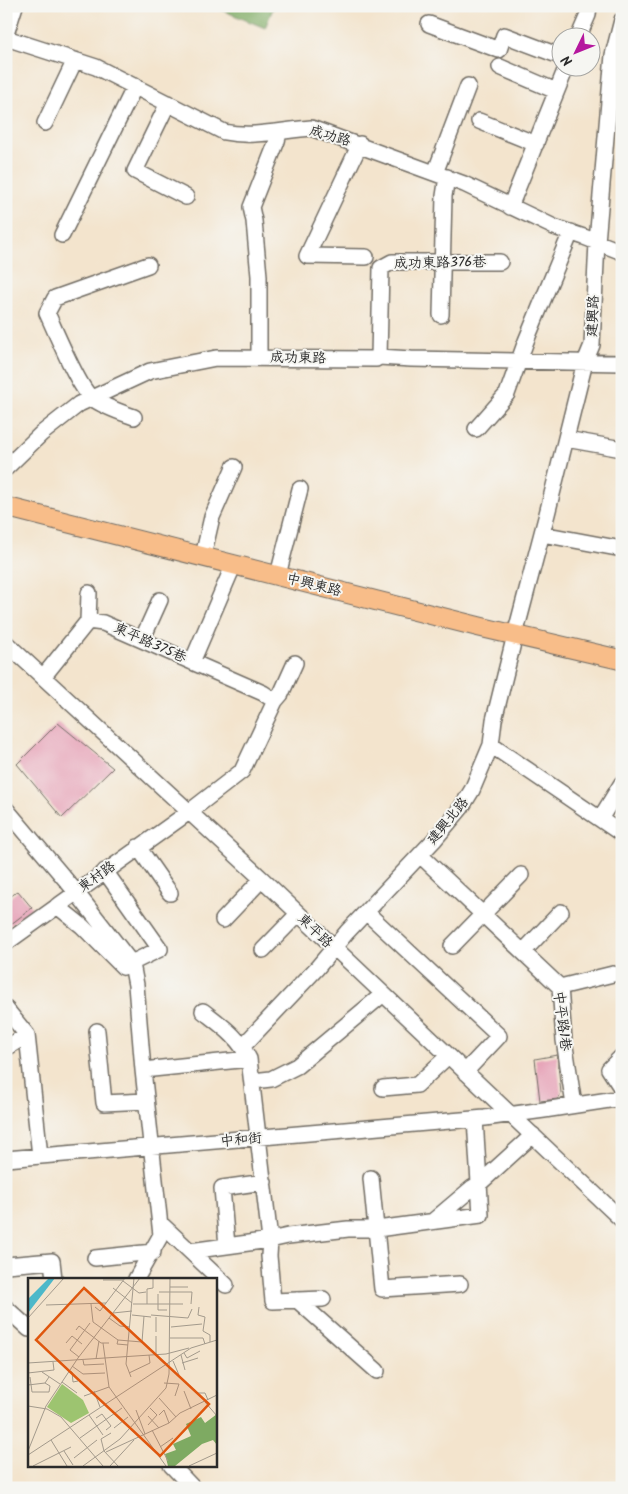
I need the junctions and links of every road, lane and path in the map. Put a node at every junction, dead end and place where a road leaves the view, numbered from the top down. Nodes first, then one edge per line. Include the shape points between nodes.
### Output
1 (14, 6) edge
2 (589, 6) edge
3 (622, 20) edge
4 (429, 24) dead end
5 (582, 28) edge
6 (6, 34) edge
7 (6, 38) edge
8 (550, 52) edge
9 (76, 60) junction
10 (500, 67) dead end
11 (562, 78) edge
12 (134, 86) junction
13 (468, 86) dead end
14 (556, 91) junction
15 (168, 103) junction
16 (479, 121) dead end
17 (45, 123) dead end
18 (279, 133) junction
19 (360, 144) junction
20 (536, 144) junction
21 (441, 175) junction
22 (186, 197) dead end
23 (510, 207) junction
24 (570, 232) junction
25 (62, 235) dead end
26 (598, 242) junction
27 (619, 250) edge
28 (366, 257) dead end
29 (442, 262) junction
30 (500, 262) dead end
31 (148, 266) dead end
32 (441, 315) dead end
33 (259, 357) junction
34 (379, 357) junction
35 (519, 361) junction
36 (584, 362) junction
37 (622, 363) edge
38 (91, 398) junction
39 (134, 417) dead end
40 (476, 429) dead end
41 (566, 440) junction
42 (622, 449) edge
43 (234, 467) dead end
44 (6, 468) edge
45 (300, 489) dead end
46 (6, 508) edge
47 (542, 534) junction
48 (622, 549) edge
49 (203, 556) junction
50 (234, 564) junction
51 (278, 575) junction
52 (89, 593) dead end
53 (160, 600) dead end
54 (88, 621) junction
55 (515, 635) junction
56 (142, 640) junction
57 (6, 643) edge
58 (622, 660) edge
59 (192, 662) junction
60 (296, 663) dead end
61 (44, 677) junction
62 (275, 701) junction
63 (490, 745) junction
64 (622, 783) edge
65 (6, 808) edge
66 (189, 812) junction
67 (600, 818) junction
68 (622, 834) edge
69 (138, 847) junction
70 (420, 855) junction
71 (105, 871) junction
72 (521, 875) dead end
73 (262, 879) junction
74 (76, 892) junction
75 (170, 893) dead end
76 (57, 906) junction
77 (366, 912) junction
78 (561, 912) dead end
79 (484, 913) junction
80 (298, 914) junction
81 (223, 920) dead end
82 (6, 943) edge
83 (452, 946) dead end
84 (334, 948) junction
85 (263, 950) dead end
86 (523, 952) junction
87 (132, 964) junction
88 (613, 974) dead end
89 (560, 987) junction
90 (382, 994) junction
91 (6, 1009) edge
92 (203, 1011) dead end
93 (97, 1031) dead end
94 (27, 1035) junction
95 (6, 1048) edge
96 (246, 1053) junction
97 (448, 1056) junction
98 (622, 1056) edge
99 (143, 1070) junction
100 (465, 1072) junction
101 (253, 1081) junction
102 (383, 1088) dead end
103 (622, 1089) edge
104 (622, 1098) edge
105 (146, 1101) junction
106 (574, 1105) junction
107 (511, 1114) junction
108 (475, 1119) junction
109 (533, 1135) junction
110 (259, 1138) junction
111 (152, 1147) junction
112 (40, 1156) junction
113 (6, 1159) edge
114 (371, 1178) dead end
115 (264, 1182) junction
116 (479, 1184) junction
117 (622, 1220) edge
118 (433, 1221) junction
119 (160, 1223) junction
120 (377, 1229) junction
121 (270, 1240) junction
122 (228, 1246) junction
123 (190, 1251) junction
124 (153, 1252) junction
125 (94, 1258) dead end
126 (6, 1265) edge
127 (54, 1278) edge
128 (137, 1278) edge
129 (460, 1284) dead end
130 (226, 1285) dead end
131 (323, 1298) dead end
132 (297, 1300) junction
133 (6, 1308) edge
134 (28, 1328) edge
135 (377, 1370) dead end
136 (172, 1466) edge
137 (193, 1488) edge

1 - 6 street
2 - 5 street
3 - 26 street, 建興路 via 614,56
4 - 8 street via 499,50 504,35
7 - 9 street, 成功路
9 - 12 street, 成功路
9 - 17 street
10 - 14 street
11 - 14 street
12 - 15 street, 成功路
12 - 25 street
13 - 21 street
14 - 20 street
15 - 18 street, 成功路 via 224,132
15 - 22 street via 135,171
16 - 20 street
18 - 19 street, 成功路 via 311,128
18 - 33 street via 250,207 259,266
19 - 21 street, 成功路
19 - 28 street via 307,256
20 - 23 street
21 - 23 street, 成功路
21 - 29 street via 444,196
23 - 24 street, 成功路
24 - 26 street, 成功路
24 - 35 street
26 - 27 street, 成功路
26 - 36 street, 建興路 via 592,345
29 - 30 street, 成功東路376巷
29 - 32 street
29 - 34 street, 成功東路376巷 via 392,262 381,268
31 - 38 street via 55,298 47,313
33 - 34 street, 成功東路
33 - 38 street, 成功東路 via 216,358 160,368
34 - 35 street, 成功東路
35 - 36 street, 成功東路
35 - 40 street via 507,394
36 - 37 street, 成功東路
36 - 41 street, 建興路
38 - 39 street
38 - 44 street, 成功東路 via 48,428
41 - 42 street
41 - 47 street, 建興路
43 - 49 street via 212,517
45 - 51 street
46 - 49 main road, 中興東路
47 - 48 street
47 - 55 street, 建興路
49 - 50 main road, 中興東路
50 - 51 main road, 中興東路
50 - 59 street
51 - 55 main road, 中興東路
52 - 54 street
53 - 56 street
54 - 56 street, 東平路375巷 via 103,623
54 - 61 street
55 - 58 main road, 中興東路
55 - 63 street, 建興北路
56 - 59 street, 東平路375巷
57 - 61 street, 東平路
59 - 62 street, 東平路375巷
60 - 62 street
61 - 66 street, 東平路
62 - 66 street via 242,771
63 - 67 street
63 - 70 street, 建興北路 via 462,808
64 - 67 street
65 - 74 street
66 - 69 street, 東村路
66 - 73 street, 東平路
67 - 68 street
69 - 71 street, 東村路
69 - 75 street
70 - 77 street, 建興北路
70 - 79 street, 中平路1巷
71 - 74 street, 東村路
71 - 87 street via 160,949
72 - 79 street
73 - 80 street, 東平路
73 - 81 street
74 - 76 street, 東村路
74 - 87 street
76 - 82 street, 東村路
76 - 87 street via 124,967
77 - 84 street, 建興北路
77 - 100 street via 499,1036
78 - 86 street
79 - 83 street
79 - 86 street, 中平路1巷
80 - 84 street, 東平路
80 - 85 street
84 - 90 street, 東平路
84 - 96 street, 建興北路
86 - 89 street, 中平路1巷
87 - 99 street
88 - 89 street
89 - 106 street, 中平路1巷
90 - 97 street, 東平路
90 - 101 street via 297,1066 271,1079
91 - 94 street
92 - 96 street via 226,1029
93 - 105 street via 104,1103
94 - 95 street
94 - 112 street
96 - 99 street
96 - 101 street
97 - 100 street, 東平路
97 - 102 street via 417,1085
98 - 103 street via 609,1069
99 - 105 street
100 - 107 street, 東平路
101 - 110 street
104 - 106 street, 中和街
105 - 111 street
106 - 107 street, 中和街
107 - 108 street, 中和街
107 - 109 street, 東平路
108 - 110 street, 中和街
108 - 116 street
109 - 116 street
109 - 117 street, 東平路
110 - 111 street, 中和街
110 - 115 street
111 - 112 street, 中和街
111 - 119 street
112 - 113 street, 中和街
114 - 120 street
115 - 121 street
115 - 122 street via 222,1188
116 - 118 street
116 - 118 street via 482,1215
118 - 120 street
119 - 123 street
119 - 124 street via 161,1235
120 - 121 street
120 - 129 street via 382,1289
121 - 122 street
121 - 132 street via 273,1301
122 - 123 street
123 - 130 street
124 - 125 street
124 - 128 street
126 - 127 street via 52,1261
131 - 132 street
132 - 135 street
133 - 134 street
136 - 137 street

